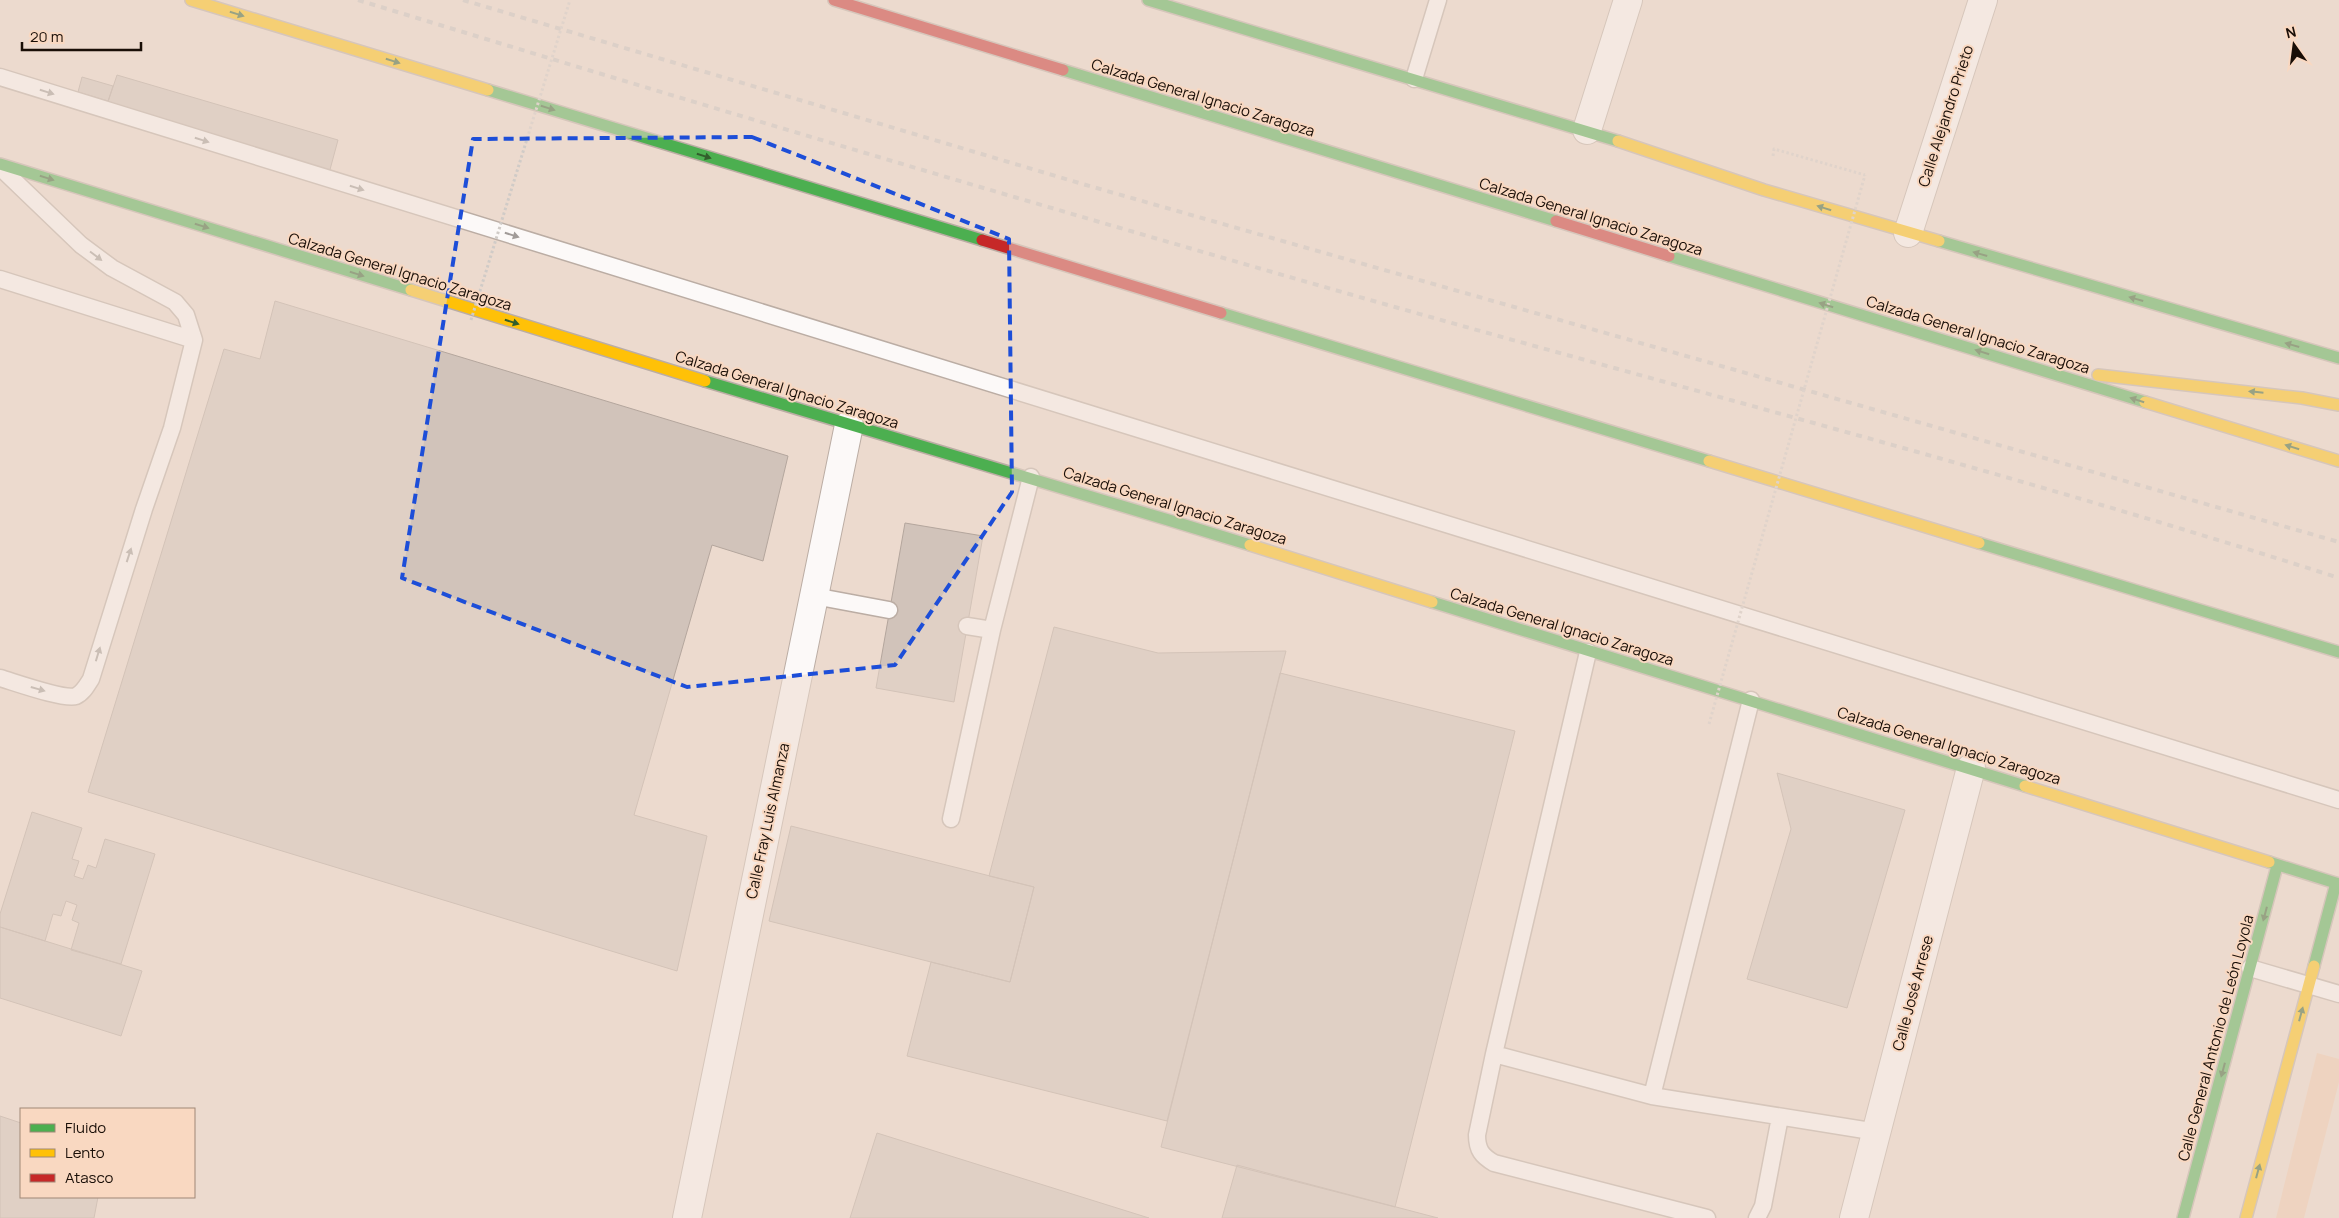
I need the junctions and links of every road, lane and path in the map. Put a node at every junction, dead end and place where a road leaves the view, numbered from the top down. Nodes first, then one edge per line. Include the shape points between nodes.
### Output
1 (191, 0) edge
2 (570, 0) edge
3 (834, 0) edge
4 (1148, 0) edge
5 (1438, 0) edge
6 (1628, 0) edge
7 (1983, 0) edge
8 (0, 77) edge
9 (1414, 78) junction
10 (1587, 130) junction
11 (1774, 149) dead end
12 (0, 164) edge
13 (0, 168) edge
14 (1908, 233) junction
15 (0, 279) edge
16 (471, 320) dead end
17 (194, 340) junction
18 (2339, 358) edge
19 (2032, 368) junction
20 (2339, 405) edge
21 (849, 425) junction
22 (2339, 461) edge
23 (1031, 477) junction
24 (814, 596) junction
25 (890, 610) dead end
26 (967, 626) dead end
27 (992, 630) junction
28 (1588, 652) junction
29 (2339, 652) edge
30 (0, 678) edge
31 (1751, 700) junction
32 (1709, 724) dead end
33 (1971, 768) junction
34 (2339, 800) edge
35 (951, 819) dead end
36 (2277, 866) junction
37 (2337, 884) edge
38 (2250, 968) junction
39 (2308, 985) junction
40 (2339, 994) edge
41 (1494, 1054) junction
42 (1652, 1096) junction
43 (1780, 1117) junction
44 (1877, 1132) junction
45 (686, 1218) edge
46 (1707, 1218) edge
47 (1757, 1218) edge
48 (1854, 1218) edge
49 (2183, 1218) edge
50 (2246, 1218) edge

1 -> 29 main road
2 - 16 path, bridge
19 -> 3 main road, Calzada General Ignacio Zaragoza
4 - 9 main road
5 - 9 lane
6 - 10 street
7 - 14 street, Calle Alejandro Prieto
8 -> 34 lane
9 - 10 main road
14 -> 10 main road via 1764,190
11 - 32 path, bridge via 1865,175
12 -> 21 main road, Calzada General Ignacio Zaragoza
13 -> 17 lane via 81,246 112,268 175,302 186,315
18 -> 14 main road
15 - 17 lane
30 -> 17 lane via 65,697 76,696 86,688 172,428
20 -> 19 main road via 2302,398
22 -> 19 main road, Calzada General Ignacio Zaragoza
21 - 23 main road, Calzada General Ignacio Zaragoza
21 - 24 street, Calle Fray Luis Almanza
23 - 27 lane
23 - 28 main road, Calzada General Ignacio Zaragoza
24 - 25 lane
24 - 45 street, Calle Fray Luis Almanza
26 - 27 lane
27 - 35 lane
28 - 31 main road, Calzada General Ignacio Zaragoza
28 - 41 lane
31 - 33 main road, Calzada General Ignacio Zaragoza
31 - 42 lane
33 - 36 main road, Calzada General Ignacio Zaragoza
33 - 44 street, Calle José Arrese
36 - 37 main road, Calzada General Ignacio Zaragoza
36 -> 38 main road, Calle General Antonio de León Loyola
37 - 39 main road
38 - 39 lane
38 -> 49 main road, Calle General Antonio de León Loyola
39 - 40 lane
50 -> 39 main road
41 - 42 lane
41 - 46 lane via 1477,1135 1477,1147 1484,1157 1494,1163
42 - 43 lane
43 - 44 lane
43 - 47 lane via 1763,1206
44 - 48 street, Calle José Arrese

